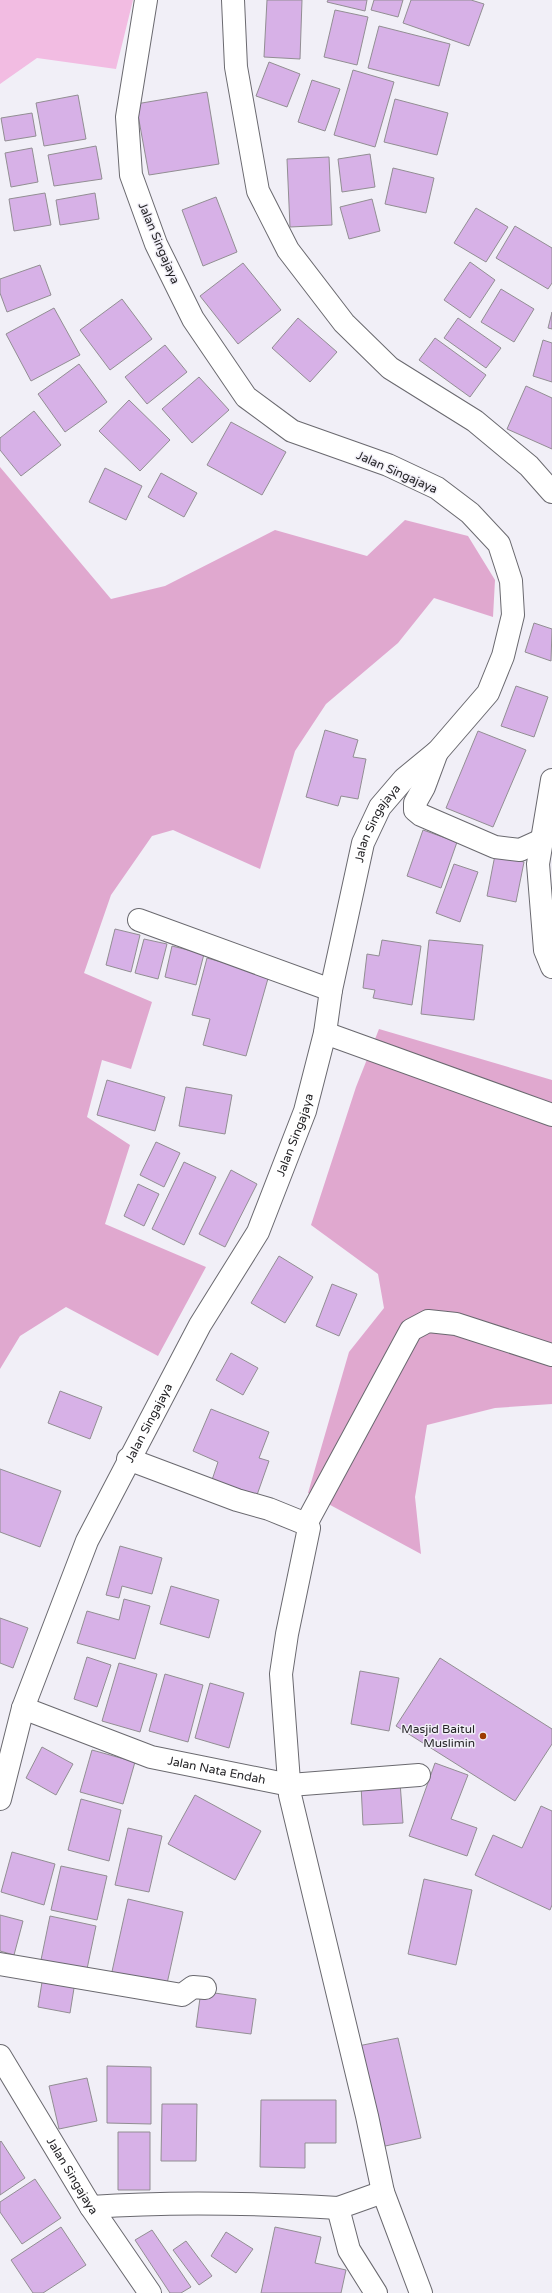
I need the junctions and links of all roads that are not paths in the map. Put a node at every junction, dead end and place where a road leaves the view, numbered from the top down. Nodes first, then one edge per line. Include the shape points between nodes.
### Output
1 (146, 0) edge
2 (233, 0) edge
3 (552, 492) edge
4 (438, 751) junction
5 (552, 780) edge
6 (542, 840) junction
7 (139, 920) dead end
8 (552, 968) edge
9 (331, 990) junction
10 (325, 1033) junction
11 (552, 1115) edge
12 (552, 1355) edge
13 (128, 1459) junction
14 (306, 1524) junction
15 (23, 1708) junction
16 (419, 1775) dead end
17 (290, 1786) junction
18 (0, 1799) edge
19 (0, 1964) edge
20 (205, 1988) dead end
21 (0, 2056) edge
22 (383, 2192) junction
23 (92, 2207) junction
24 (338, 2208) junction
25 (150, 2293) edge
26 (376, 2293) edge
27 (421, 2293) edge

1 - 4 street, Jalan Singajaya via 127,117 131,175 156,244 193,319 246,397 292,431 388,466 437,488 470,513 499,544 511,581 513,615 503,656 488,693
2 - 3 street via 236,67 258,191 288,250 344,323 390,368 475,421 529,466
4 - 6 street via 415,803 415,810 421,815 495,847 520,850
4 - 9 street, Jalan Singajaya via 404,779 380,807 363,843
5 - 6 street
6 - 8 street via 538,864 545,950
7 - 9 street
9 - 10 street, Jalan Singajaya
10 - 11 street
10 - 13 street, Jalan Singajaya via 304,1111 258,1232 200,1325
12 - 14 street via 456,1324 428,1321 412,1330
13 - 14 street
13 - 15 street, Jalan Singajaya via 88,1541
14 - 17 street via 309,1534 281,1674
15 - 17 street, Jalan Nata Endah via 151,1757
15 - 18 street, Jalan Singajaya
16 - 17 street, Jalan Nata Endah
17 - 22 street via 290,1795
19 - 20 street via 182,1995 193,1987
21 - 23 street, Jalan Singajaya
22 - 24 street
22 - 27 street
23 - 24 street via 249,2203
23 - 25 street, Jalan Singajaya
24 - 26 street via 349,2250

